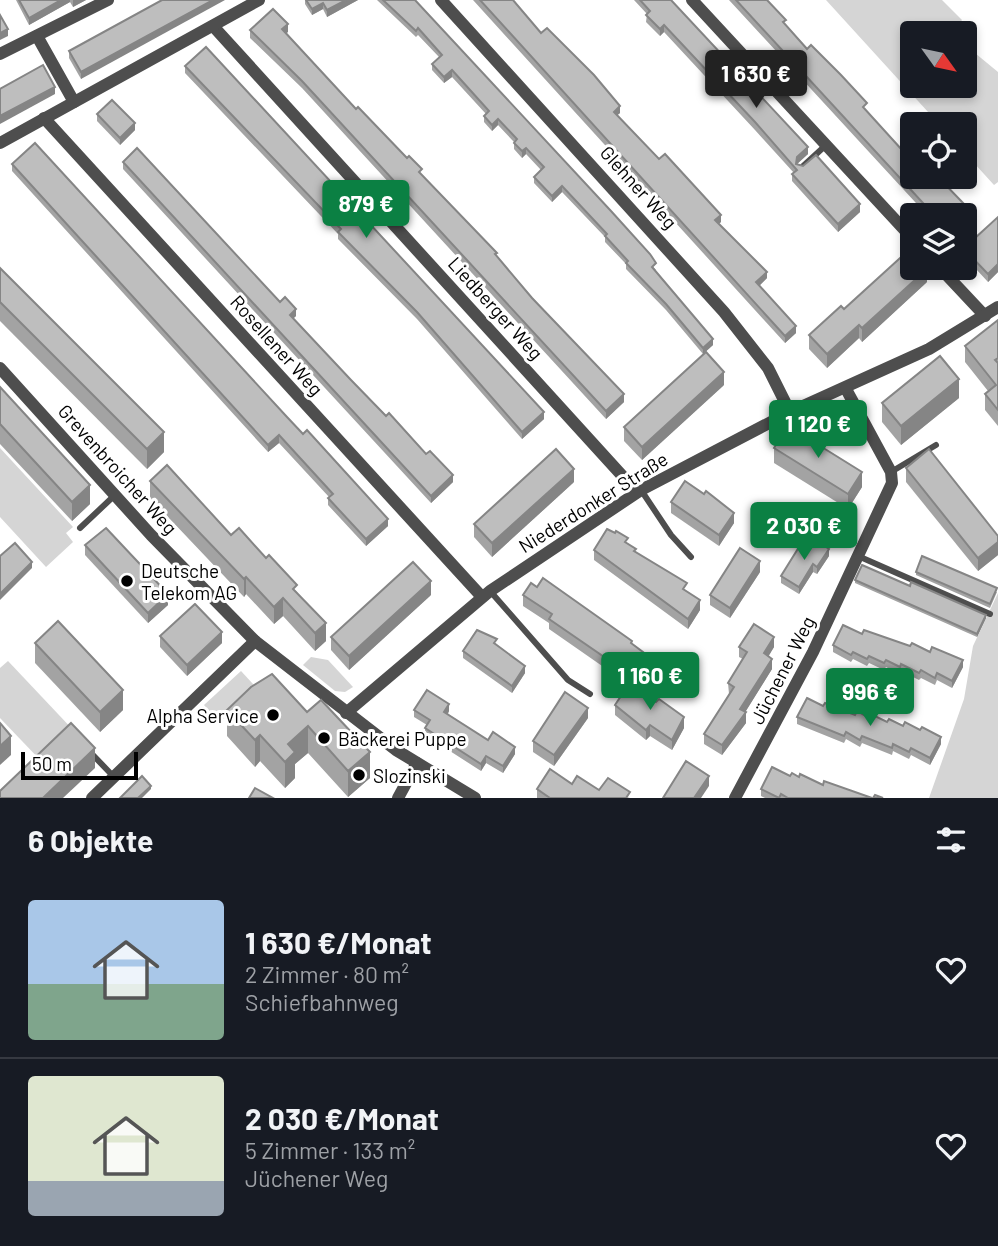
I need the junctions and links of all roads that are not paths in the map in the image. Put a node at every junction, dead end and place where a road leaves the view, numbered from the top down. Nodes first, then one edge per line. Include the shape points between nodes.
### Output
1 (108, 0) edge
2 (259, 0) edge
3 (441, 0) edge
4 (692, 0) edge
5 (213, 26) junction
6 (37, 36) junction
7 (0, 54) edge
8 (74, 102) junction
9 (44, 118) junction
10 (0, 143) edge
11 (825, 146) junction
12 (801, 168) edge
13 (900, 225) edge
14 (951, 280) edge
15 (998, 307) edge
16 (985, 316) junction
17 (0, 368) edge
18 (846, 389) junction
19 (790, 412) junction
20 (936, 445) dead end
21 (891, 472) junction
22 (639, 491) junction
23 (116, 494) junction
24 (80, 528) dead end
25 (858, 556) junction
26 (691, 557) dead end
27 (486, 594) junction
28 (990, 614) dead end
29 (255, 641) junction
30 (590, 694) dead end
31 (346, 713) junction
32 (88, 750) edge
33 (417, 763) junction
34 (114, 777) junction
35 (92, 798) edge
36 (398, 798) edge
37 (475, 798) edge
38 (735, 798) edge

1 - 6 street
2 - 5 street
3 - 19 street, Glehner Weg via 724,312 768,368
4 - 11 street
5 - 8 street
5 - 22 street, Liedberger Weg
6 - 7 street
6 - 8 street
8 - 9 street
9 - 10 street
9 - 27 street, Rosellener Weg
11 - 12 lane
11 - 13 street
14 - 16 street
15 - 16 street, Niederdonker Straße
16 - 18 street, Niederdonker Straße
17 - 23 street, Grevenbroicher Weg
18 - 19 street, Niederdonker Straße
18 - 21 street
19 - 22 street, Niederdonker Straße
20 - 21 lane
21 - 25 street, Jüchener Weg via 892,483
22 - 26 lane
22 - 27 street, Niederdonker Straße
23 - 24 lane
23 - 29 street, Grevenbroicher Weg
25 - 28 lane
25 - 38 street, Jüchener Weg
27 - 30 lane via 568,680
27 - 31 street, Niederdonker Straße
29 - 31 street, Grevenbroicher Weg
29 - 34 street
31 - 33 street, Grevenbroicher Weg
32 - 34 lane
33 - 36 street
33 - 37 street, Grevenbroicher Weg
34 - 35 street

